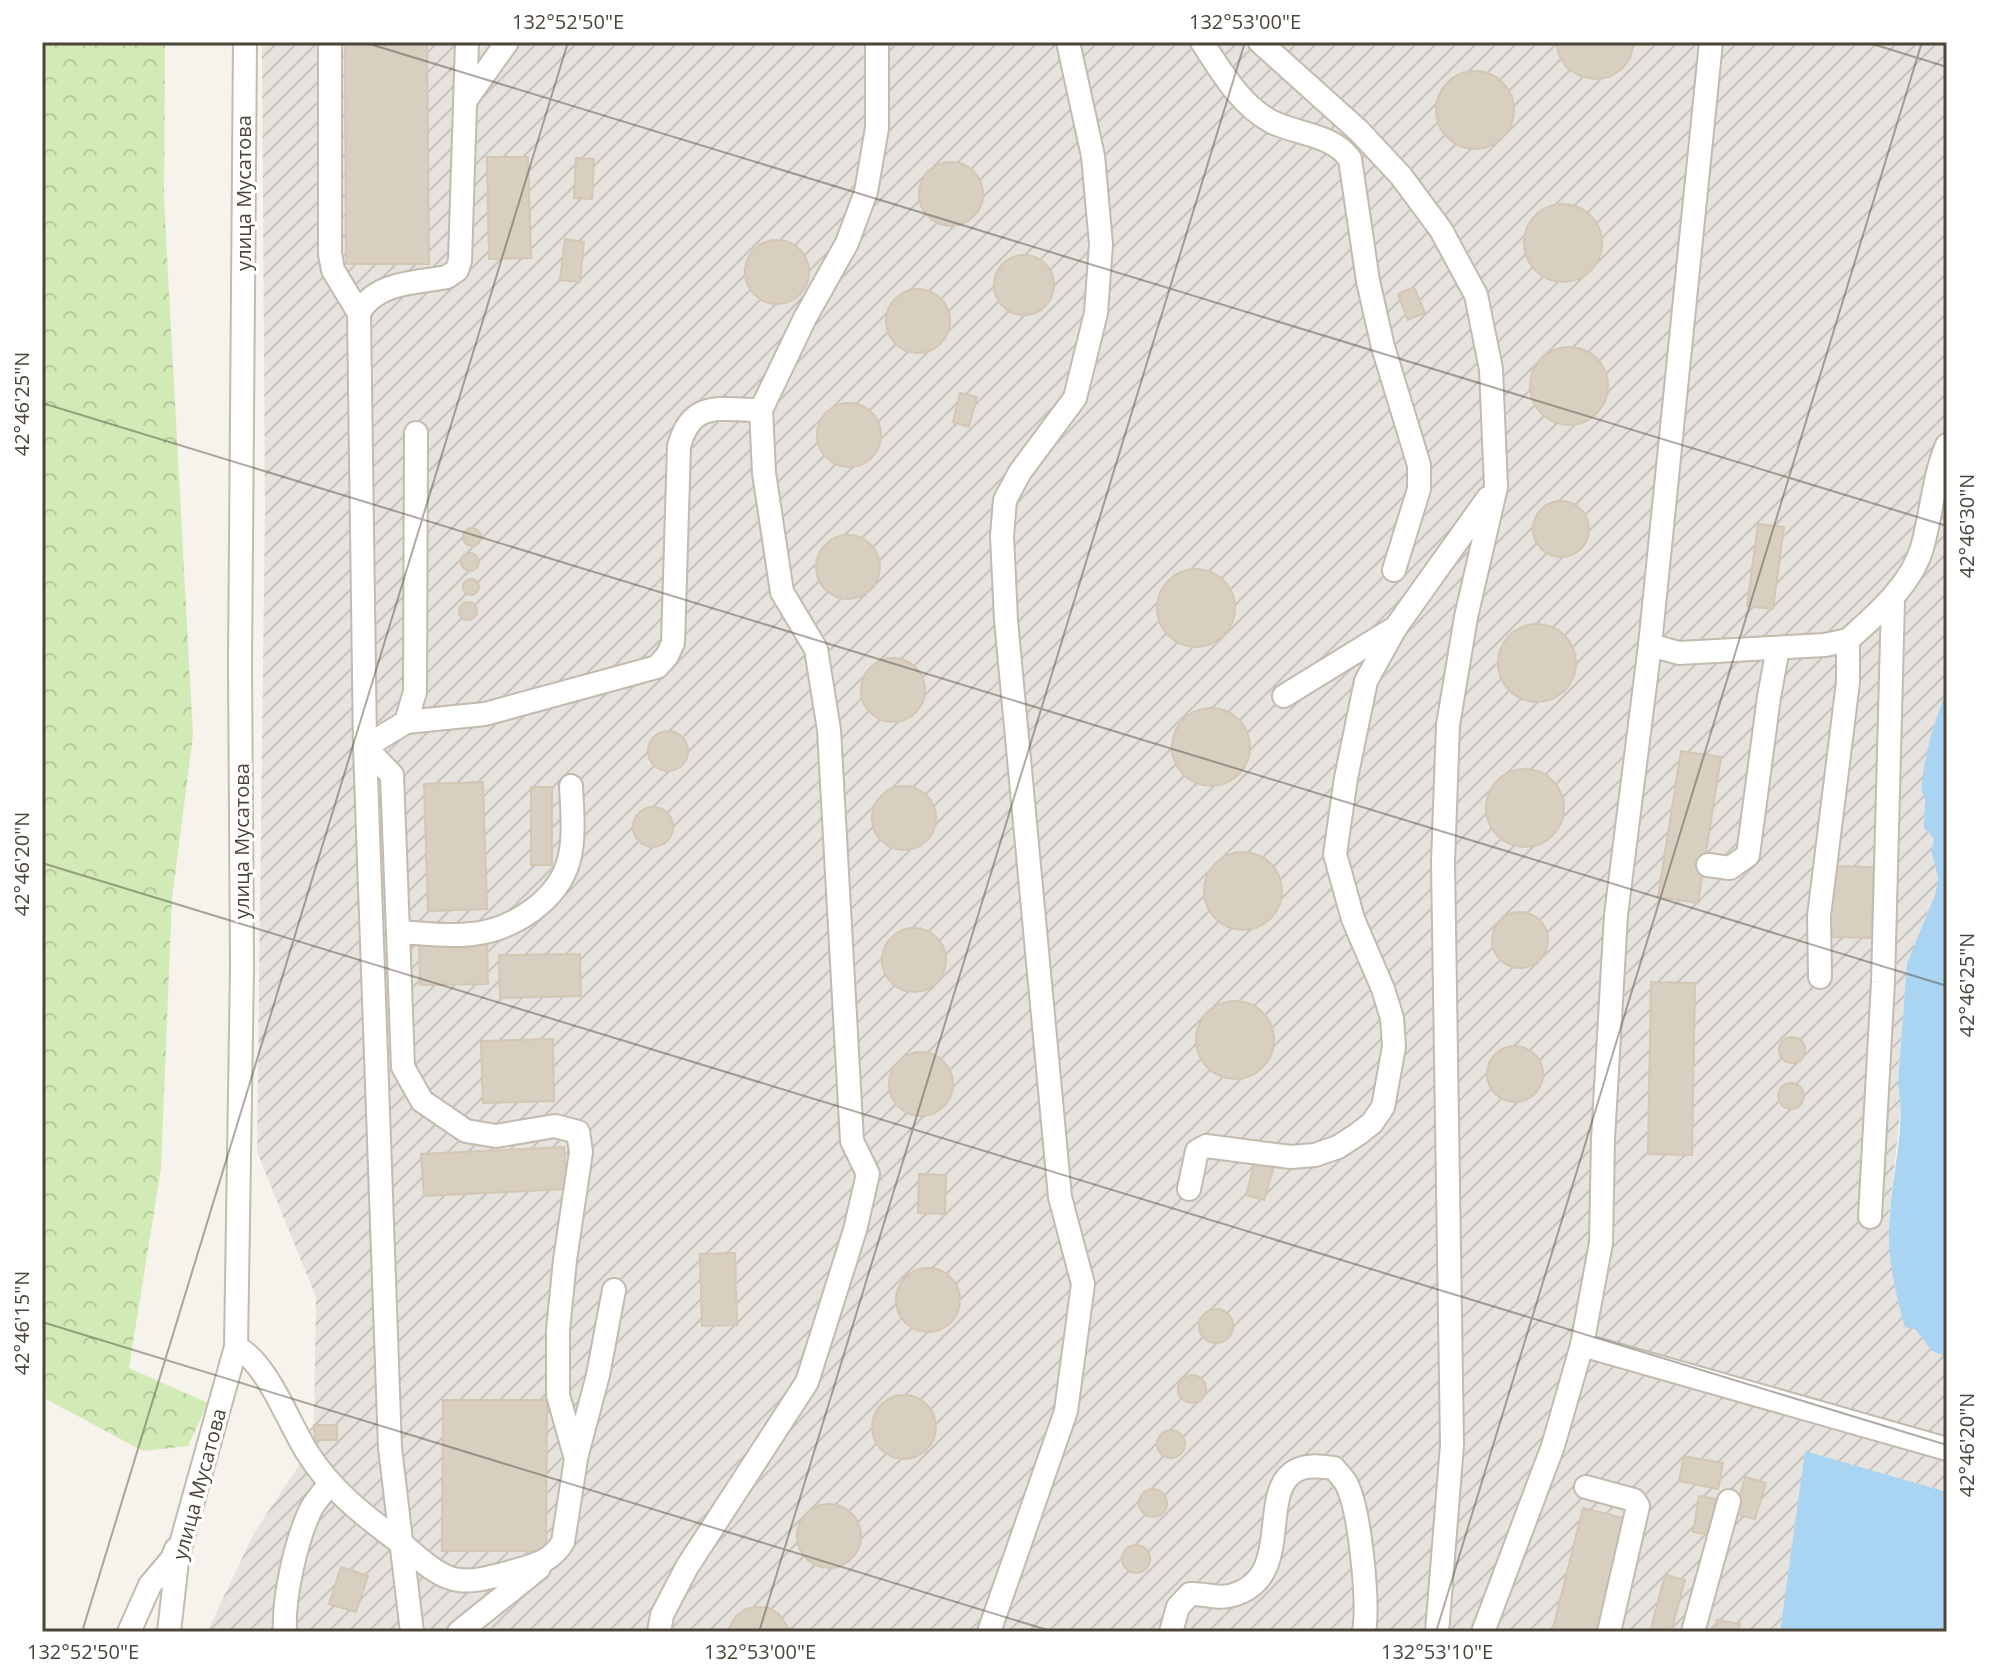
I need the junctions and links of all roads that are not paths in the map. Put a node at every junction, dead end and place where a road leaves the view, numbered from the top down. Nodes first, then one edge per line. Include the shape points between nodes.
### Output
1 (245, 42) edge
2 (330, 42) edge
3 (467, 42) edge
4 (507, 42) edge
5 (877, 42) edge
6 (1068, 42) edge
7 (1202, 42) edge
8 (1260, 42) edge
9 (1711, 42) edge
10 (466, 101) junction
11 (359, 313) junction
12 (761, 410) junction
13 (416, 433) dead end
14 (1947, 445) edge
15 (1496, 487) junction
16 (1394, 570) dead end
17 (1893, 600) junction
18 (1396, 627) junction
19 (1848, 640) junction
20 (1650, 645) junction
21 (1778, 648) junction
22 (1284, 696) dead end
23 (406, 722) junction
24 (365, 747) junction
25 (571, 786) dead end
26 (1708, 865) dead end
27 (398, 932) junction
28 (1820, 977) dead end
29 (1189, 1189) dead end
30 (1870, 1217) dead end
31 (614, 1290) dead end
32 (1582, 1345) junction
33 (236, 1347) junction
34 (1947, 1449) edge
35 (576, 1459) junction
36 (329, 1484) junction
37 (1586, 1487) dead end
38 (1729, 1501) dead end
39 (184, 1533) junction
40 (401, 1543) junction
41 (547, 1561) junction
42 (129, 1632) edge
43 (169, 1632) edge
44 (285, 1632) edge
45 (412, 1632) edge
46 (459, 1632) edge
47 (659, 1632) edge
48 (989, 1632) edge
49 (1171, 1632) edge
50 (1364, 1632) edge
51 (1437, 1632) edge
52 (1483, 1632) edge
53 (1609, 1632) edge
54 (1693, 1632) edge

1 - 33 street, улица Мусатова
2 - 11 street via 330,254 333,270
3 - 10 street
4 - 10 street
5 - 12 street via 877,128 866,192 847,243
6 - 48 street via 1093,156 1101,244 1096,313 1075,398 1005,500 1002,536 1060,1197 1083,1284 1066,1411
7 - 16 street via 1233,89 1269,121 1332,141 1350,159 1377,321 1419,465 1419,489
8 - 15 street via 1401,176 1441,230 1476,295 1491,369
9 - 20 street
10 - 11 street via 457,270 447,277 378,291
11 - 24 street
12 - 23 street via 705,410 685,425 679,446 673,643 657,667 485,714
12 - 47 street via 764,473 782,592 816,649 829,730 852,1141 868,1174 807,1382 687,1567
13 - 23 street via 415,692
14 - 17 street via 1937,468 1921,551
15 - 18 street
15 - 51 street via 1448,725 1443,862 1452,1445
17 - 19 street
17 - 30 street via 1883,982
18 - 22 street
18 - 29 street via 1366,681 1335,854 1353,919 1392,1018 1394,1047 1383,1107 1358,1134 1315,1155 1206,1146 1197,1151
19 - 21 street
19 - 28 street via 1848,682 1819,916
20 - 21 street via 1679,653
20 - 32 street via 1616,915 1601,1243
21 - 26 street via 1748,855 1730,868
23 - 24 street
24 - 27 street via 392,775
24 - 40 street via 390,1448
25 - 27 street via 570,856 564,876 530,912 508,925 471,934
27 - 35 street via 403,1067 422,1101 466,1131 496,1136 555,1126 578,1132 581,1152 558,1330 558,1395
31 - 35 street
32 - 34 street
32 - 52 street via 1553,1446
33 - 36 street via 252,1357
33 - 39 street, улица Мусатова
35 - 41 street via 563,1542
36 - 40 street
36 - 44 street via 311,1509 300,1542
37 - 53 street via 1634,1500 1638,1506
38 - 54 street
39 - 42 street via 172,1559 150,1585
39 - 43 street, улица Мусатова
40 - 41 street via 457,1580 485,1579
40 - 45 street
41 - 46 street
49 - 50 street via 1178,1607 1190,1594 1232,1596 1262,1574 1271,1555 1276,1508 1286,1480 1297,1470 1316,1466 1334,1468 1350,1495

